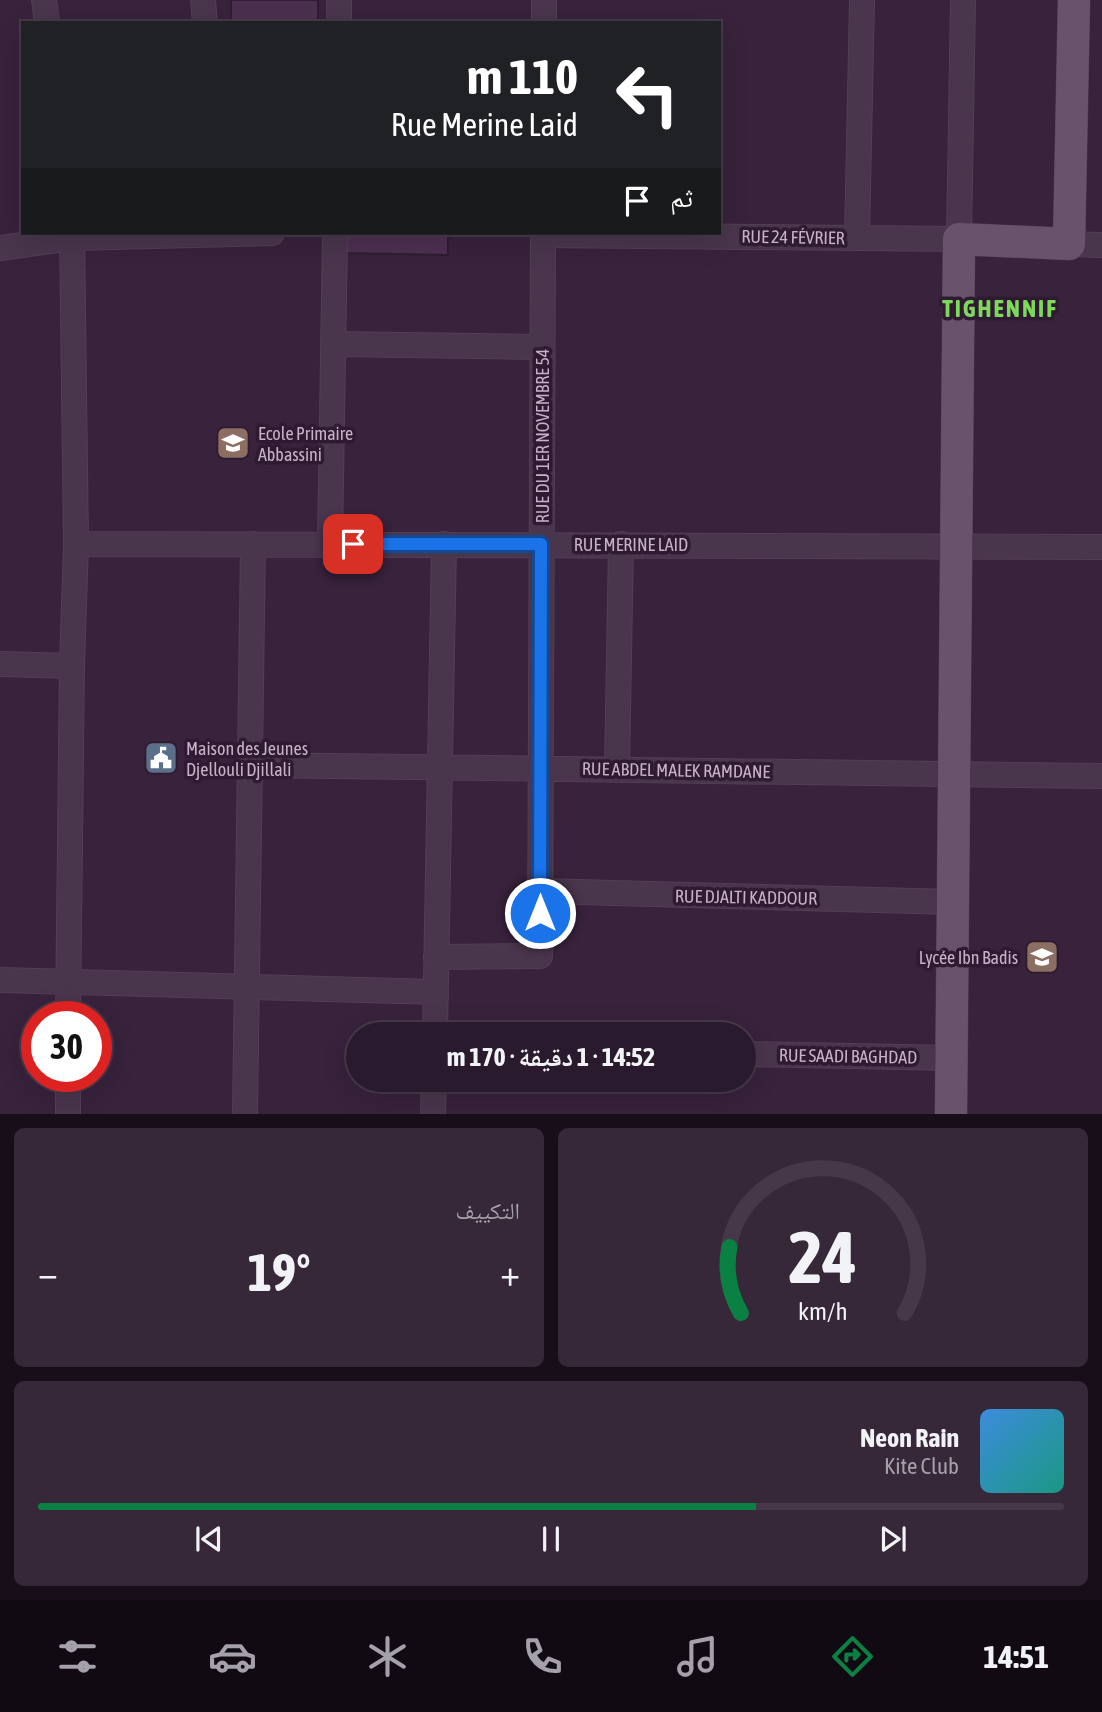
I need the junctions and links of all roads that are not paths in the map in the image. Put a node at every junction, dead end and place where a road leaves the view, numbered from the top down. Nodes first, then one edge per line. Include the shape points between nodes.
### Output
1 (44, 0) edge
2 (203, 0) edge
3 (339, 0) edge
4 (544, 0) edge
5 (862, 0) edge
6 (963, 0) edge
7 (1074, 0) edge
8 (47, 21) edge
9 (205, 21) edge
10 (339, 21) edge
11 (544, 21) edge
12 (73, 235) edge
13 (335, 235) edge
14 (543, 235) edge
15 (622, 235) edge
16 (857, 238) junction
17 (959, 239) junction
18 (1069, 244) junction
19 (1102, 245) edge
20 (0, 248) edge
21 (334, 344) junction
22 (542, 347) junction
23 (76, 544) junction
24 (253, 544) junction
25 (330, 544) junction
26 (444, 544) junction
27 (541, 544) junction
28 (621, 544) junction
29 (956, 544) junction
30 (1102, 547) edge
31 (0, 664) edge
32 (72, 666) junction
33 (250, 765) junction
34 (440, 767) junction
35 (540, 768) junction
36 (617, 769) junction
37 (954, 773) junction
38 (1102, 776) edge
39 (540, 891) junction
40 (953, 902) junction
41 (436, 957) junction
42 (0, 981) edge
43 (69, 981) junction
44 (247, 986) junction
45 (436, 992) junction
46 (68, 1001) edge
47 (435, 1022) edge
48 (756, 1054) edge
49 (952, 1058) junction
50 (68, 1092) edge
51 (434, 1092) edge
52 (68, 1114) edge
53 (246, 1114) edge
54 (433, 1114) edge
55 (951, 1114) edge

1 - 8 street
2 - 9 street
3 - 10 street
4 - 11 street
5 - 16 street
6 - 17 street
7 - 18 main road
12 - 20 street
12 - 23 street
13 - 21 street
14 - 22 street, RUE DU 1ER NOVEMBRE 54
15 - 16 street, RUE 24 FÉVRIER
16 - 17 street, RUE 24 FÉVRIER
17 - 18 main road, RUE 24 FÉVRIER
17 - 29 main road
18 - 19 street, RUE 24 FÉVRIER
21 - 22 street
21 - 25 street
22 - 27 street, RUE DU 1ER NOVEMBRE 54
23 - 24 street, RUE MERINE LAID
23 - 32 street
24 - 25 street, RUE MERINE LAID
24 - 33 street
25 - 26 street, RUE MERINE LAID
26 - 27 street, RUE MERINE LAID
26 - 34 street
27 - 28 street, RUE MERINE LAID
27 - 35 street, RUE DU 1ER NOVEMBRE 54
28 - 29 street, RUE MERINE LAID
28 - 36 street
29 - 30 street, RUE MERINE LAID
29 - 37 main road
31 - 32 street
32 - 43 street
33 - 34 street, RUE ABDEL MALEK RAMDANE
33 - 44 street
34 - 35 street, RUE ABDEL MALEK RAMDANE
34 - 41 street
35 - 36 street, RUE ABDEL MALEK RAMDANE
35 - 39 street, RUE DU 1ER NOVEMBRE 54
36 - 37 street, RUE ABDEL MALEK RAMDANE
37 - 38 street, RUE ABDEL MALEK RAMDANE
37 - 40 main road
39 - 40 street, RUE DJALTI KADDOUR
39 - 41 street, RUE DU 1ER NOVEMBRE 54 via 540,956
40 - 49 main road
41 - 45 street
42 - 43 street
43 - 44 street
43 - 46 street
44 - 45 street
44 - 53 street
45 - 47 street
48 - 49 street, RUE SAADI BAGHDAD
49 - 55 main road
50 - 52 street
51 - 54 street

